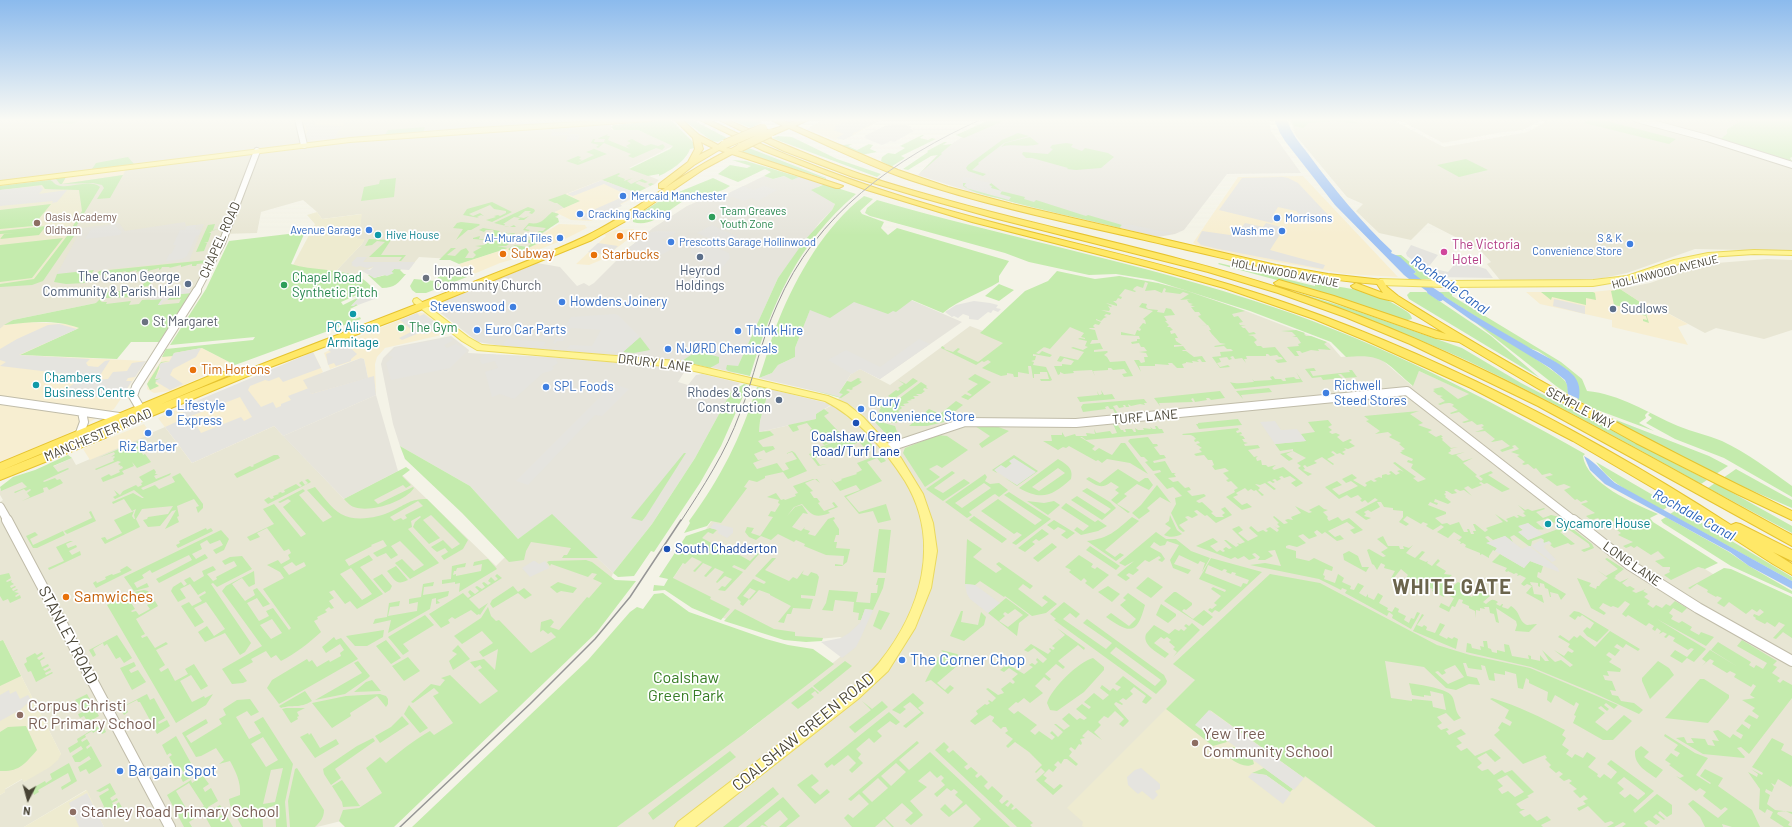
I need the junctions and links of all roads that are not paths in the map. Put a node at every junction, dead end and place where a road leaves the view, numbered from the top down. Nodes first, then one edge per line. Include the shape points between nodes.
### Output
1 (204, 158) edge
2 (254, 158) edge
3 (694, 158) edge
4 (705, 158) edge
5 (719, 158) edge
6 (746, 158) joint
7 (785, 158) edge
8 (807, 158) edge
9 (844, 158) edge
10 (859, 158) edge
11 (1769, 158) edge
12 (716, 160) junction
13 (691, 163) junction
14 (1792, 165) edge
15 (0, 183) edge
16 (971, 219) junction
17 (608, 225) junction
18 (1120, 246) junction
19 (1792, 253) edge
20 (1792, 257) edge
21 (1381, 285) junction
22 (1356, 286) junction
23 (1434, 286) junction
24 (1394, 298) junction
25 (420, 303) junction
26 (1420, 314) junction
27 (1401, 323) junction
28 (1460, 339) junction
29 (1407, 391) joint
30 (0, 400) edge
31 (143, 411) junction
32 (82, 412) junction
33 (121, 420) junction
34 (80, 433) junction
35 (886, 448) junction
36 (0, 467) edge
37 (0, 475) edge
38 (1677, 497) junction
39 (0, 507) edge
40 (1792, 516) edge
41 (1792, 541) edge
42 (1792, 556) edge
43 (1792, 570) edge
44 (1792, 661) edge
45 (170, 827) edge
46 (683, 827) edge

1 - 15 main road
2 - 31 street, CHAPEL ROAD via 207,272 186,310 136,387 133,396
3 - 13 highway
4 - 13 highway, MANCHESTER ROAD
5 - 12 highway, MANCHESTER ROAD
6 - 12 highway
6 - 16 highway via 937,213
7 - 16 highway via 848,182
8 - 18 highway via 900,189 1006,219
9 - 22 highway, HOLLINWOOD AVENUE via 919,186 996,208 1270,272
10 - 21 highway, HOLLINWOOD AVENUE via 937,186 1004,205 1261,264
11 - 14 street
12 - 17 highway, MANCHESTER ROAD via 689,175 653,201
13 - 17 highway, MANCHESTER ROAD
16 - 38 highway via 1211,282 1344,328 1419,359 1494,395
17 - 25 highway, MANCHESTER ROAD
17 - 25 highway, MANCHESTER ROAD via 568,247
18 - 27 highway via 1152,251 1252,276 1331,298
18 - 41 highway via 1277,290 1404,337 1545,405
19 - 23 main road, HOLLINWOOD AVENUE via 1708,255 1628,278 1593,283
20 - 23 main road, HOLLINWOOD AVENUE via 1750,256 1708,260 1634,282 1601,287
21 - 22 highway, HOLLINWOOD AVENUE
21 - 23 main road, HOLLINWOOD AVENUE
21 - 24 highway, SEMPLE WAY
22 - 24 highway
24 - 26 highway, SEMPLE WAY
25 - 31 highway, MANCHESTER ROAD via 369,327
25 - 31 highway, MANCHESTER ROAD via 255,362
25 - 35 main road, DRURY LANE via 480,348 677,364 828,399 858,417
26 - 27 highway via 1413,322
26 - 28 highway, SEMPLE WAY
27 - 28 highway via 1450,339
28 - 40 highway, SEMPLE WAY via 1526,379 1670,456
29 - 35 street, TURF LANE via 1076,423 965,422
29 - 44 street, LONG LANE via 1630,565
30 - 32 street
31 - 33 highway, MANCHESTER ROAD
32 - 33 street
32 - 34 street via 84,422
33 - 34 highway, MANCHESTER ROAD
33 - 37 highway, MANCHESTER ROAD via 101,435 51,456 35,458
34 - 36 highway, MANCHESTER ROAD
35 - 46 main road, COALSHAW GREEN ROAD via 918,494 924,508 930,539 925,588 911,624 888,661 865,686
38 - 42 highway
38 - 43 highway
39 - 45 street, STANLEY ROAD

